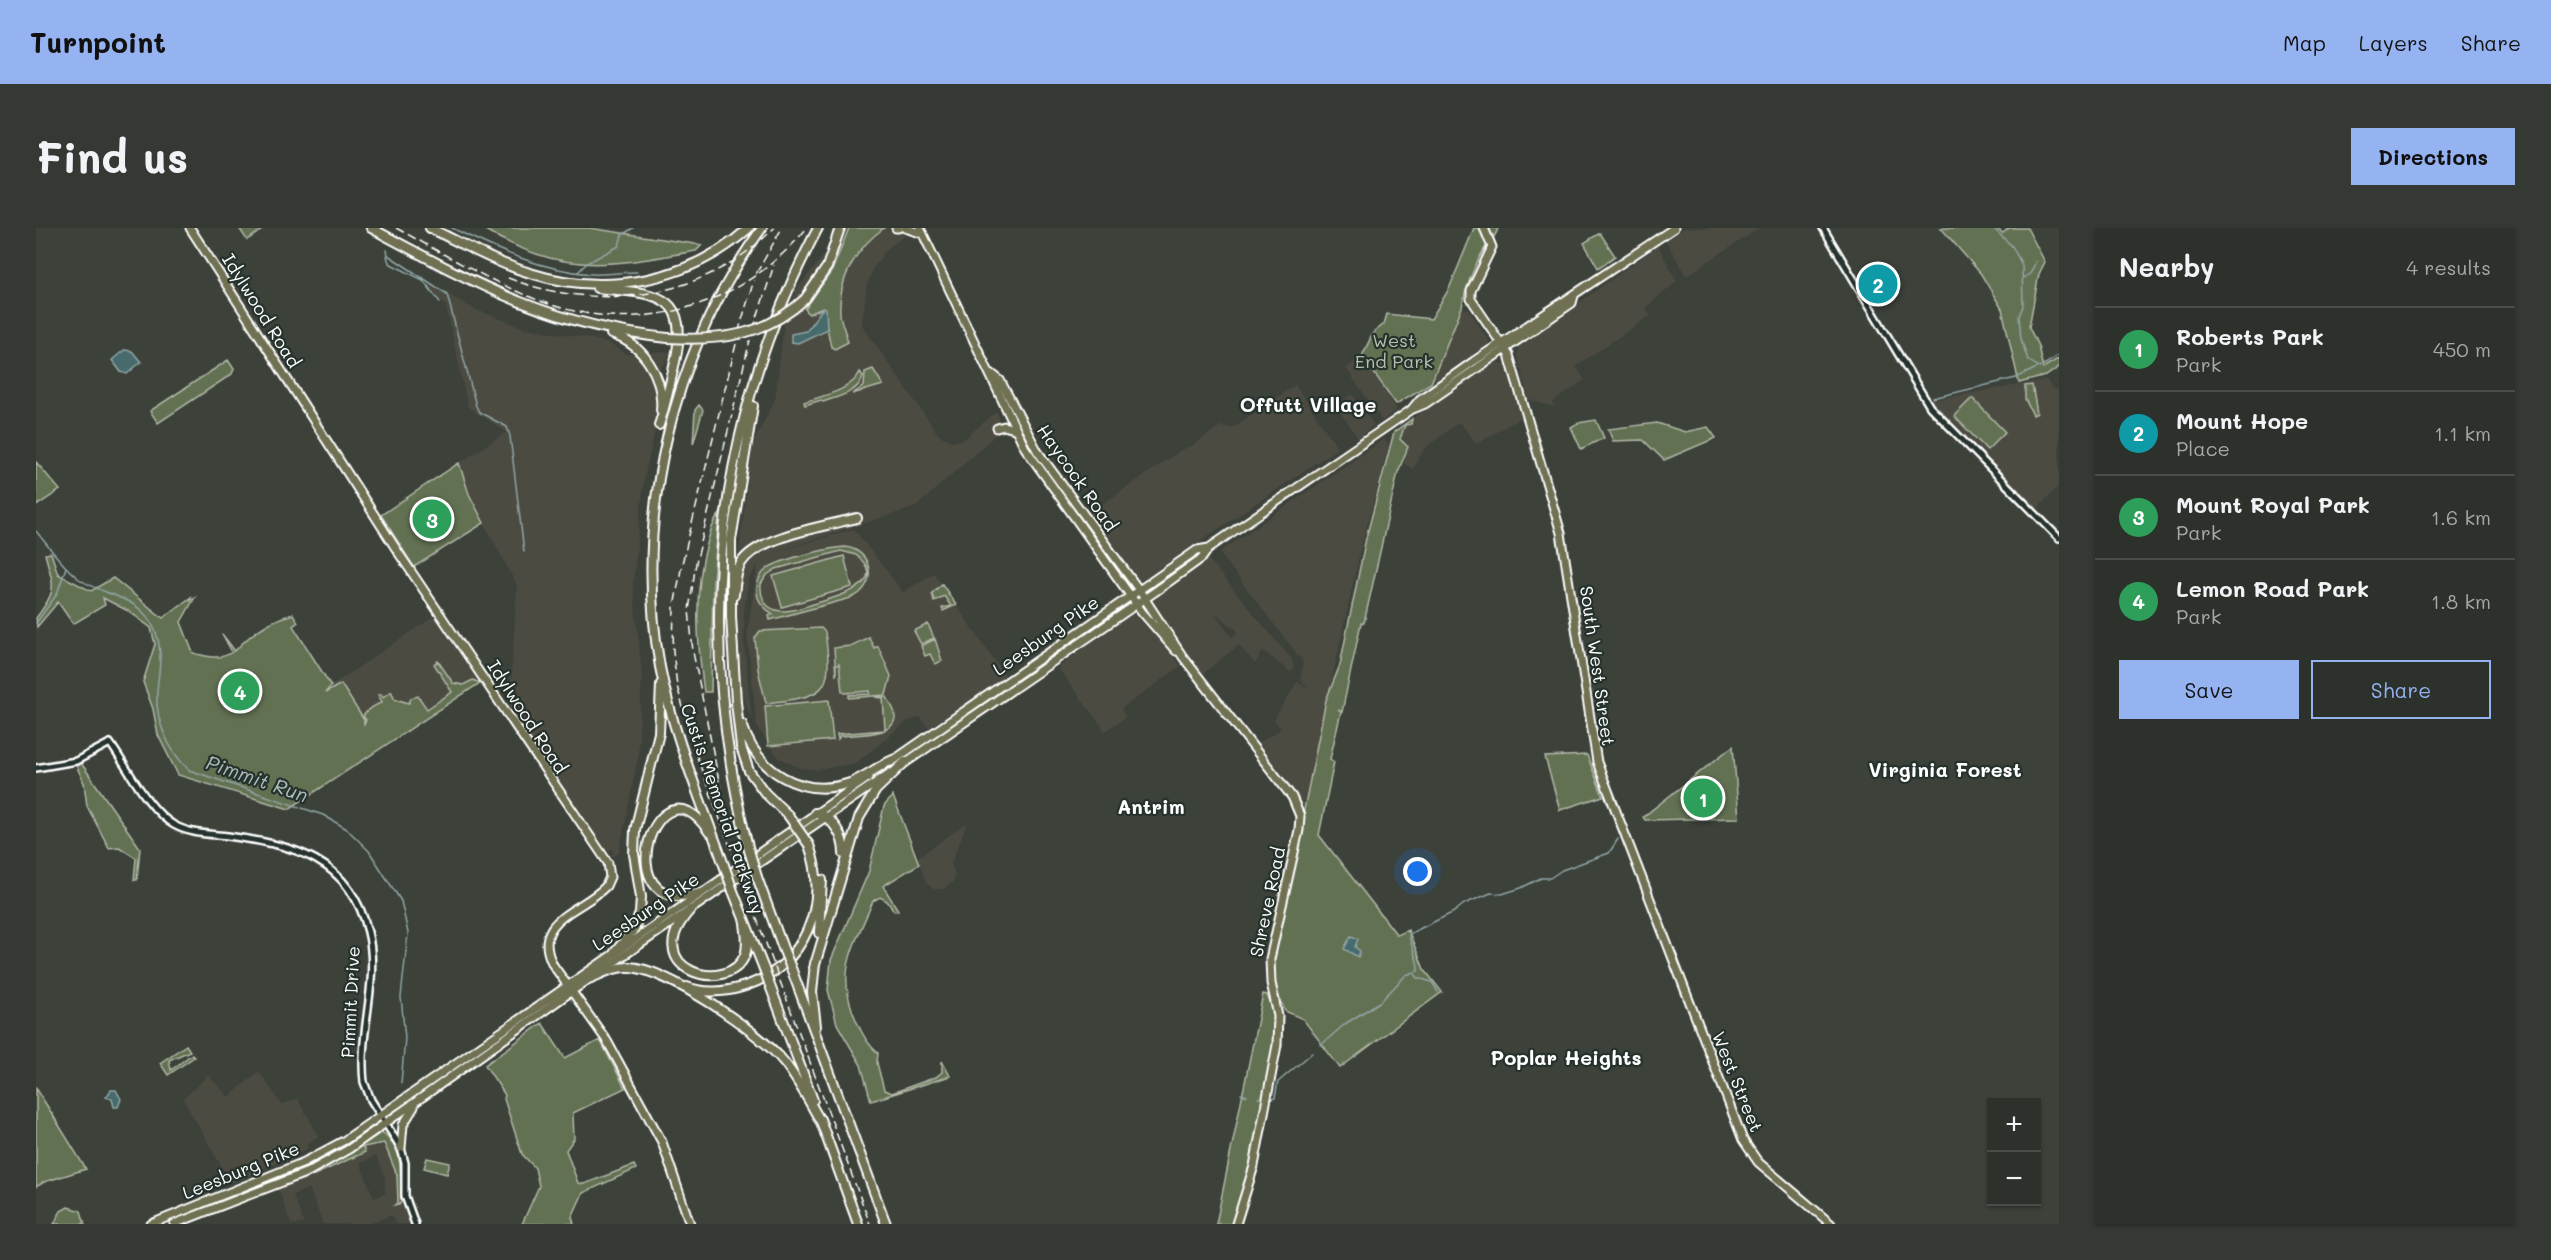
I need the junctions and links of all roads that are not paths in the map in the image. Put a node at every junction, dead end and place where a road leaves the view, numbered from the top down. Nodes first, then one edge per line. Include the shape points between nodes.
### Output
1 (190, 228) edge
2 (371, 228) edge
3 (430, 228) edge
4 (748, 228) edge
5 (762, 228) edge
6 (818, 228) edge
7 (840, 228) edge
8 (905, 228) edge
9 (1484, 228) edge
10 (1674, 228) edge
11 (1824, 228) edge
12 (922, 231) edge
13 (548, 278) junction
14 (578, 323) junction
15 (774, 325) junction
16 (1503, 346) junction
17 (991, 373) junction
18 (997, 428) dead end
19 (1015, 430) junction
20 (857, 518) dead end
21 (2059, 538) edge
22 (1209, 548) junction
23 (1139, 590) junction
24 (1130, 595) junction
25 (1144, 599) junction
26 (1136, 604) junction
27 (731, 629) junction
28 (1183, 657) junction
29 (661, 667) junction
30 (736, 690) junction
31 (895, 759) junction
32 (905, 762) junction
33 (36, 768) edge
34 (816, 813) junction
35 (826, 816) junction
36 (716, 843) junction
37 (810, 849) junction
38 (843, 865) junction
39 (700, 893) junction
40 (690, 910) junction
41 (745, 923) junction
42 (615, 952) junction
43 (814, 968) junction
44 (591, 978) junction
45 (671, 981) junction
46 (569, 988) junction
47 (1683, 988) joint
48 (826, 1065) junction
49 (421, 1100) junction
50 (381, 1116) junction
51 (386, 1123) junction
52 (822, 1124) junction
53 (401, 1149) junction
54 (152, 1224) edge
55 (174, 1224) edge
56 (415, 1224) edge
57 (690, 1224) edge
58 (858, 1224) edge
59 (886, 1224) edge
60 (1236, 1224) edge
61 (1832, 1224) edge

1 - 46 main road, Idylwood Road via 400,555 608,863 610,877 606,886 559,919 548,935 550,959
2 - 14 highway via 493,292
3 - 13 highway via 509,266
4 - 13 highway via 711,256 658,277 600,284
5 - 29 highway, Custis Memorial Parkway via 724,289 697,345 678,398 657,494 652,581
6 - 15 highway, Custis Memorial Parkway
7 - 14 highway, bridge via 827,267 805,299 773,323 744,335 668,338
8 - 12 main road
9 - 16 main road, South West Street via 1492,247 1471,299
10 - 16 main road via 1574,296 1568,296
11 - 21 street via 1925,400
12 - 17 main road, Haycock Road
13 - 14 highway via 578,286 646,294 672,308 680,336 658,425 660,393 645,358 626,340
15 - 27 highway via 755,393 733,514
15 - 48 highway, Custis Memorial Parkway, bridge via 734,463 719,578 718,667 723,723 748,847
16 - 22 main road via 1420,399 1411,410
16 - 47 main road, South West Street via 1532,428 1562,540 1595,756
17 - 19 main road, Haycock Road
17 - 23 main road, Haycock Road via 1000,380 1038,452
18 - 19 main road
19 - 24 main road, Haycock Road
20 - 27 highway via 772,541 748,555 738,571
22 - 23 main road, Leesburg Pike via 1197,550
22 - 25 main road, Leesburg Pike via 1202,558
23 - 24 main road, Leesburg Pike
23 - 25 main road, Haycock Road
24 - 26 main road, Shreve Road
24 - 31 main road, Leesburg Pike
25 - 26 main road, Leesburg Pike
25 - 28 main road, Shreve Road
26 - 28 main road, Shreve Road
26 - 32 main road, Leesburg Pike
27 - 30 highway
28 - 60 main road, Shreve Road via 1292,797 1300,816 1270,959 1278,1016 1276,1046 1254,1166
29 - 36 highway, Custis Memorial Parkway via 679,740
29 - 42 highway via 659,733 635,830 640,913 634,929
30 - 31 highway via 742,726 752,750 768,768 791,782 815,788 838,786
30 - 37 highway, bridge via 746,764 760,788 788,815
31 - 34 main road, Leesburg Pike
32 - 35 main road, Leesburg Pike
32 - 38 highway via 869,800
33 - 50 street, Pimmit Drive via 76,761 110,743 155,808 174,825 192,832 287,846 321,863 348,889 362,913 370,942 363,1074 369,1096
34 - 35 highway
34 - 39 main road, Leesburg Pike
35 - 38 highway via 842,839
35 - 40 main road, Leesburg Pike
36 - 39 highway via 700,820 683,811 661,816 651,831 648,870 657,886 665,893 681,897
36 - 41 highway, Custis Memorial Parkway, bridge
37 - 43 highway via 823,888
37 - 45 highway via 818,884 815,912 804,940 785,963 763,979 731,990 698,990
38 - 43 highway
39 - 42 main road, Leesburg Pike
40 - 41 highway via 674,931 672,949 679,963 696,973 723,974 736,968 747,949
40 - 44 main road, Leesburg Pike
41 - 52 highway, Custis Memorial Parkway, bridge
42 - 46 main road, Leesburg Pike
43 - 48 highway via 814,1015
44 - 45 highway via 627,966
44 - 46 main road, Leesburg Pike
45 - 52 highway via 739,1022 766,1044 791,1072
46 - 49 main road, Leesburg Pike
46 - 50 main road, Leesburg Pike
46 - 57 main road, Idylwood Road via 607,1041 662,1142
47 - 61 main road, West Street via 1747,1148
48 - 59 highway, Custis Memorial Parkway
49 - 51 main road, Leesburg Pike
49 - 53 main road via 403,1125
50 - 51 street, Pimmit Drive
50 - 54 main road, Leesburg Pike via 304,1162
51 - 53 street, Pimmit Drive
51 - 55 main road, Leesburg Pike via 308,1172
52 - 58 highway, Custis Memorial Parkway
53 - 56 street, Pimmit Drive via 406,1205

